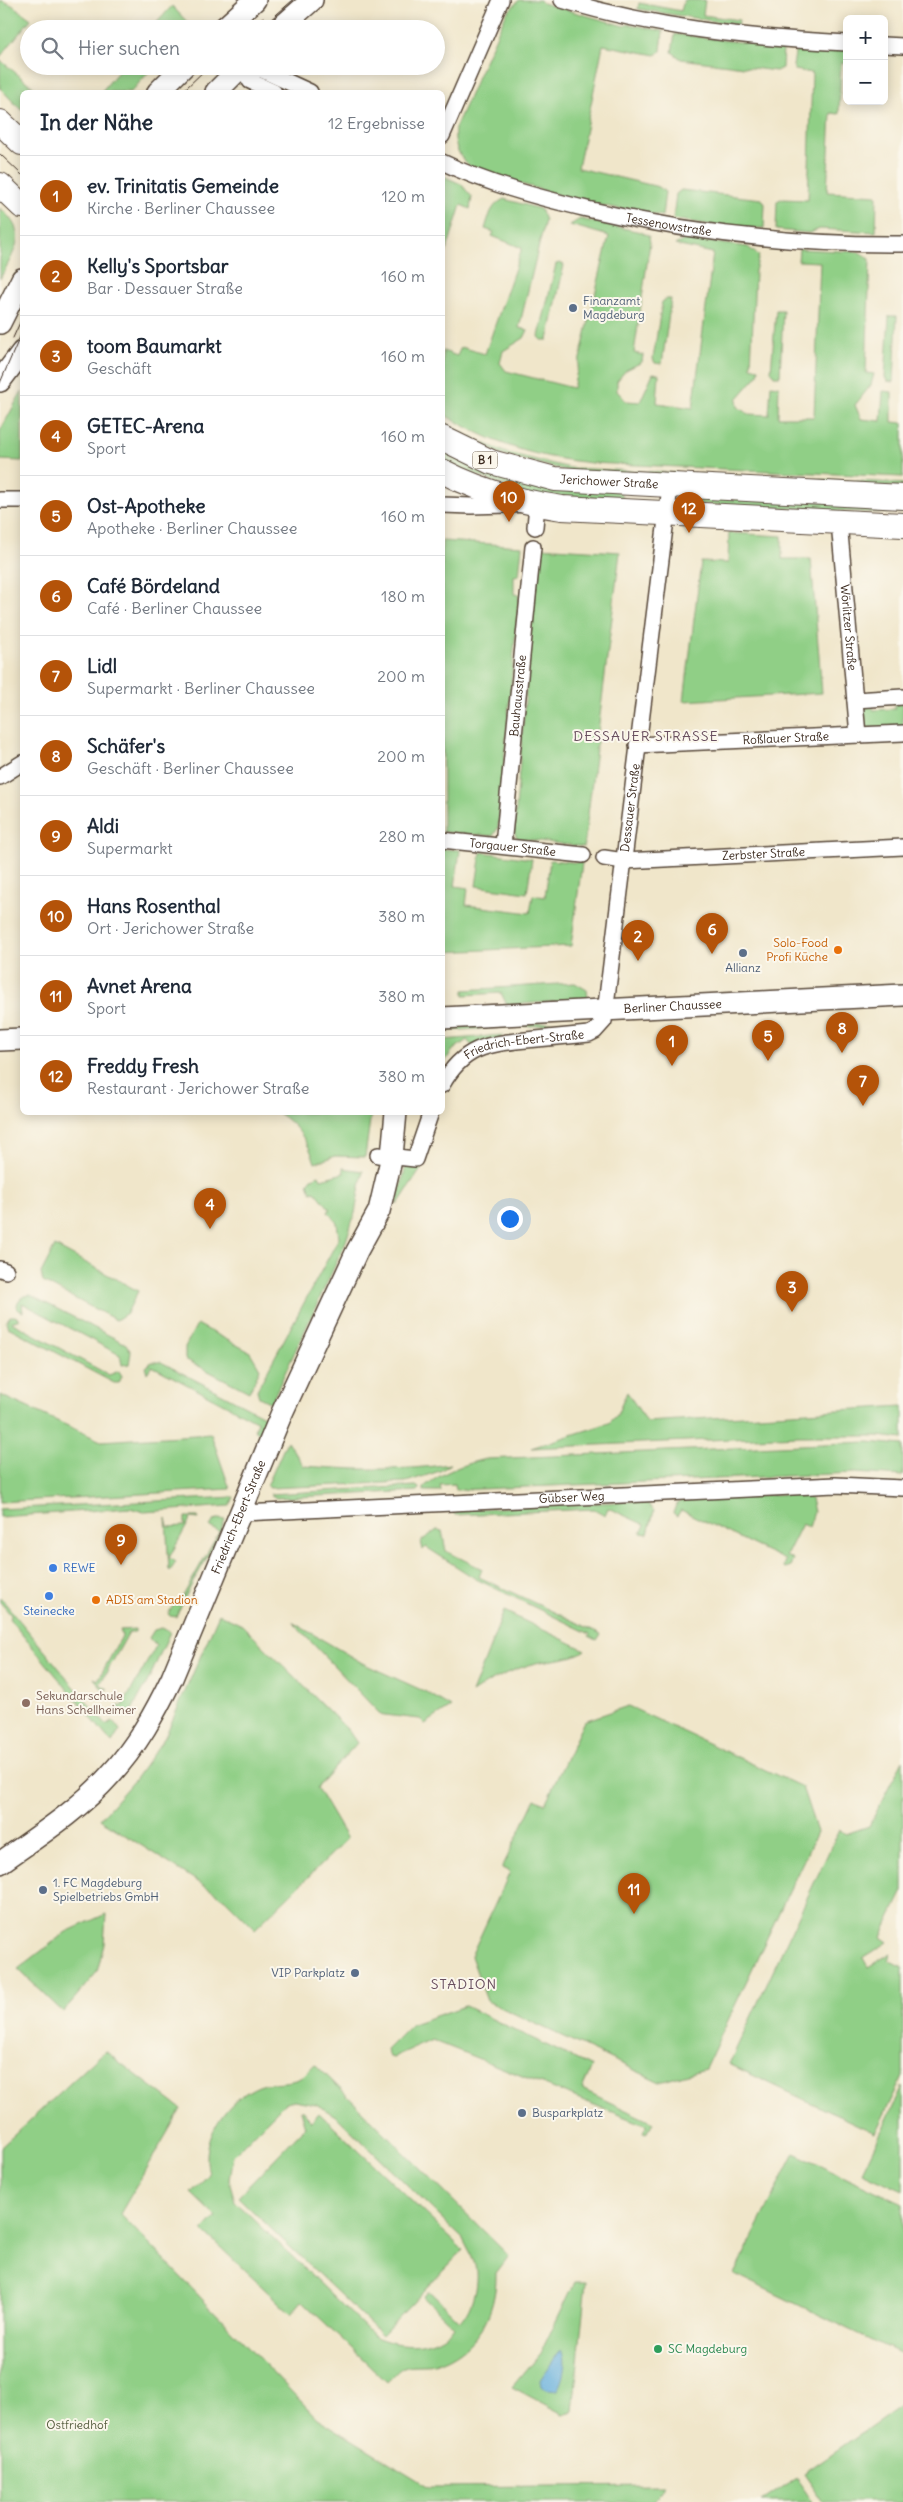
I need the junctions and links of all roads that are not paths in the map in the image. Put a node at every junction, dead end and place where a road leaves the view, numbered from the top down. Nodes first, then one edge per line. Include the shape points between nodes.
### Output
1 (255, 0) edge
2 (312, 0) edge
3 (501, 0) edge
4 (562, 0) edge
5 (232, 20) edge
6 (289, 20) edge
7 (843, 43) edge
8 (888, 45) edge
9 (903, 46) edge
10 (175, 75) edge
11 (233, 75) edge
12 (247, 75) edge
13 (273, 75) edge
14 (160, 90) edge
15 (218, 90) edge
16 (270, 90) edge
17 (306, 90) edge
18 (0, 122) edge
19 (445, 129) edge
20 (20, 141) edge
21 (445, 163) edge
22 (0, 186) edge
23 (20, 204) edge
24 (903, 244) edge
25 (20, 282) edge
26 (0, 323) edge
27 (20, 355) edge
28 (0, 381) edge
29 (445, 440) edge
30 (445, 472) edge
31 (670, 487) junction
32 (903, 497) edge
33 (0, 500) edge
34 (20, 500) edge
35 (445, 504) edge
36 (537, 504) junction
37 (666, 514) junction
38 (839, 522) junction
39 (903, 525) edge
40 (535, 527) dead end
41 (533, 546) dead end
42 (903, 697) edge
43 (855, 700) junction
44 (903, 733) edge
45 (858, 735) junction
46 (637, 745) junction
47 (20, 764) edge
48 (0, 777) edge
49 (445, 840) edge
50 (503, 845) junction
51 (903, 847) edge
52 (583, 855) dead end
53 (604, 858) dead end
54 (624, 861) junction
55 (903, 995) edge
56 (605, 1010) junction
57 (445, 1018) edge
58 (20, 1039) edge
59 (0, 1040) edge
60 (445, 1081) edge
61 (382, 1115) edge
62 (395, 1115) edge
63 (430, 1115) edge
64 (385, 1156) junction
65 (903, 1488) edge
66 (241, 1513) junction
67 (109, 1776) junction
68 (0, 1863) edge
69 (0, 1878) edge

1 - 5 street
2 - 6 street
3 - 19 street
4 - 7 street via 609,14 680,28 747,37
8 - 9 street
10 - 14 street
11 - 15 street
12 - 16 street via 250,81
13 - 17 street
18 - 20 main road
21 - 24 street, Tessenowstraße via 488,182 522,192 666,226 815,241
22 - 23 main road
25 - 26 street
27 - 28 street
29 - 31 main road, Jerichower Straße / B 1 via 481,458 543,477
30 - 36 main road, B 1 via 478,488
31 - 32 main road, Jerichower Straße / B 1
31 - 37 street, Dessauer Straße
33 - 34 street
35 - 36 street
36 - 37 main road, B 1
36 - 40 street
37 - 38 main road, B 1
37 - 46 street, Dessauer Straße
38 - 39 main road, B 1
38 - 43 street, Wörlitzer Straße
41 - 50 street, Bauhausstraße
42 - 43 street
43 - 45 street, Wörlitzer Straße
44 - 45 street, Roßlauer Straße
45 - 46 street, Roßlauer Straße
46 - 54 street, Dessauer Straße
47 - 48 street
49 - 50 street, Torgauer Straße
50 - 52 street, Torgauer Straße
51 - 54 street, Zerbster Straße
53 - 54 street
54 - 56 street, Dessauer Straße
55 - 56 street, Berliner Chaussee
56 - 57 street, Berliner Chaussee
56 - 60 street, Friedrich-Ebert-Straße via 602,1025 589,1034 493,1043 476,1049 459,1060
58 - 59 street
61 - 64 street, Friedrich-Ebert-Straße
62 - 64 street, Friedrich-Ebert-Straße
63 - 64 street via 415,1159
64 - 66 street, Friedrich-Ebert-Straße via 379,1211 357,1251 281,1415
65 - 66 street, Gübser Weg via 835,1485
66 - 67 street, Friedrich-Ebert-Straße via 172,1678 147,1726
67 - 68 street, Friedrich-Ebert-Straße via 73,1810
67 - 69 street, Friedrich-Ebert-Straße via 80,1816

